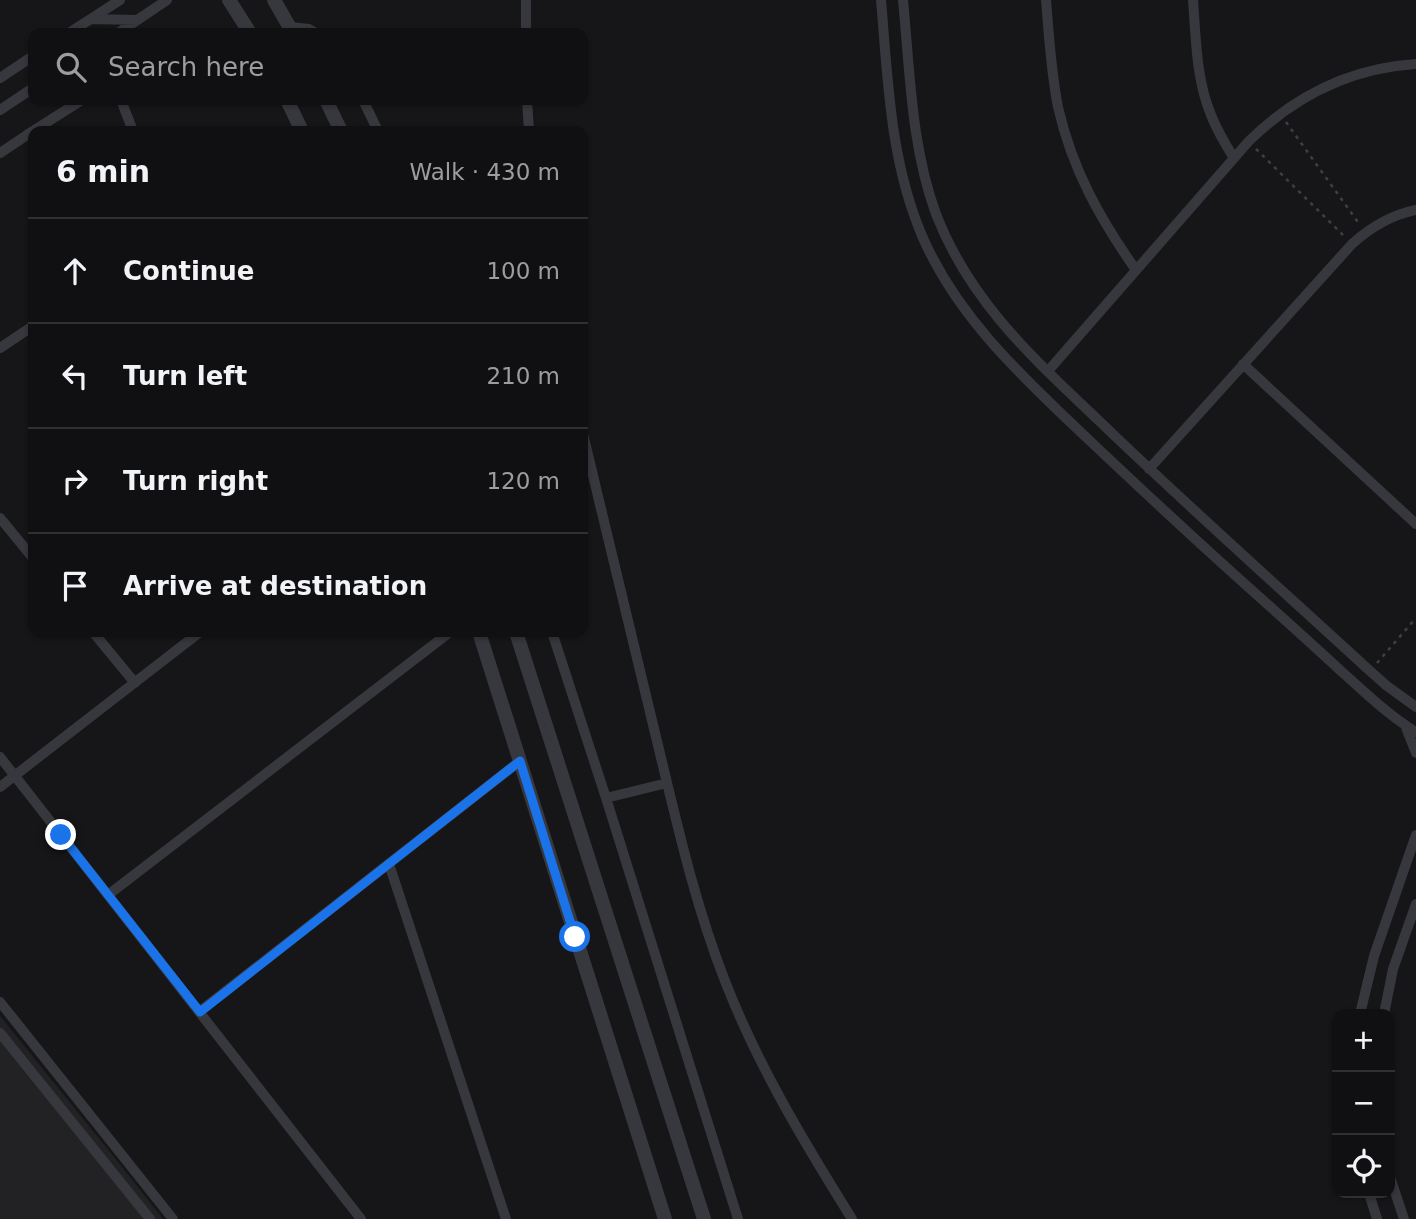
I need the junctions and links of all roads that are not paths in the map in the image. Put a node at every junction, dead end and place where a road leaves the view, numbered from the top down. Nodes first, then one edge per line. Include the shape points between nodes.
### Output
1 (120, 0) edge
2 (167, 0) edge
3 (229, 0) edge
4 (274, 0) edge
5 (526, 0) edge
6 (881, 0) edge
7 (903, 0) edge
8 (1046, 0) edge
9 (1193, 0) edge
10 (91, 19) junction
11 (138, 20) junction
12 (77, 28) edge
13 (126, 28) edge
14 (247, 28) edge
15 (291, 28) edge
16 (526, 28) edge
17 (28, 59) edge
18 (1416, 64) edge
19 (0, 78) edge
20 (28, 91) edge
21 (74, 105) edge
22 (123, 105) edge
23 (289, 105) edge
24 (328, 105) edge
25 (365, 105) edge
26 (527, 105) edge
27 (0, 110) edge
28 (41, 126) edge
29 (131, 126) edge
30 (300, 126) edge
31 (339, 126) edge
32 (376, 126) edge
33 (529, 126) edge
34 (28, 134) edge
35 (0, 153) edge
36 (1234, 158) junction
37 (1416, 209) edge
38 (1136, 270) junction
39 (28, 329) edge
40 (0, 348) edge
41 (1244, 364) junction
42 (1048, 371) junction
43 (588, 455) edge
44 (1149, 468) junction
45 (0, 518) edge
46 (1416, 524) edge
47 (28, 552) edge
48 (97, 637) edge
49 (194, 637) edge
50 (443, 637) edge
51 (480, 637) edge
52 (518, 637) edge
53 (554, 637) edge
54 (135, 682) junction
55 (1416, 706) edge
56 (1405, 725) junction
57 (1416, 732) edge
58 (1416, 753) edge
59 (0, 757) edge
60 (520, 761) junction
61 (15, 775) junction
62 (667, 783) junction
63 (0, 787) edge
64 (606, 798) junction
65 (1416, 835) edge
66 (389, 864) junction
67 (108, 895) junction
68 (1416, 904) edge
69 (0, 1002) edge
70 (1361, 1009) edge
71 (1385, 1009) edge
72 (200, 1012) junction
73 (0, 1032) edge
74 (116, 1148) junction
75 (103, 1160) junction
76 (1395, 1192) edge
77 (1371, 1198) edge
78 (150, 1219) edge
79 (173, 1219) edge
80 (361, 1219) edge
81 (506, 1219) edge
82 (665, 1219) edge
83 (704, 1219) edge
84 (738, 1219) edge
85 (852, 1219) edge
86 (1377, 1219) edge
87 (1404, 1219) edge

1 - 10 street
2 - 11 street
3 - 14 street
4 - 15 street
5 - 16 street
6 - 56 street via 901,176 923,239 956,297 1033,387 1174,520
7 - 42 street via 917,143 936,214 990,310
8 - 38 street via 1056,96 1071,151 1088,193
9 - 36 street via 1203,88 1215,124
10 - 11 street
10 - 12 street
11 - 13 street
17 - 19 street
18 - 36 street via 1366,72 1307,96 1280,114
20 - 27 street
21 - 28 street
22 - 29 street
23 - 30 street
24 - 31 street
25 - 32 street
26 - 33 street
34 - 35 street
36 - 38 street
37 - 41 street via 1365,232
38 - 42 street
39 - 40 street
41 - 44 street
41 - 46 street
42 - 44 street
43 - 62 street
44 - 55 street via 1370,671
45 - 47 street
48 - 54 street
49 - 54 street
50 - 67 street
51 - 60 street
52 - 83 street
53 - 64 street
54 - 61 street
56 - 57 street
56 - 58 street
59 - 61 street
60 - 66 street
60 - 82 street
61 - 63 street
61 - 67 street
62 - 64 street
62 - 85 street via 691,881 740,1016 801,1138
64 - 84 street
65 - 70 street
66 - 72 street
66 - 81 street
67 - 72 street
68 - 71 street
69 - 74 street
72 - 80 street
73 - 75 street
74 - 75 street
74 - 79 street
75 - 78 street
76 - 87 street
77 - 86 street

